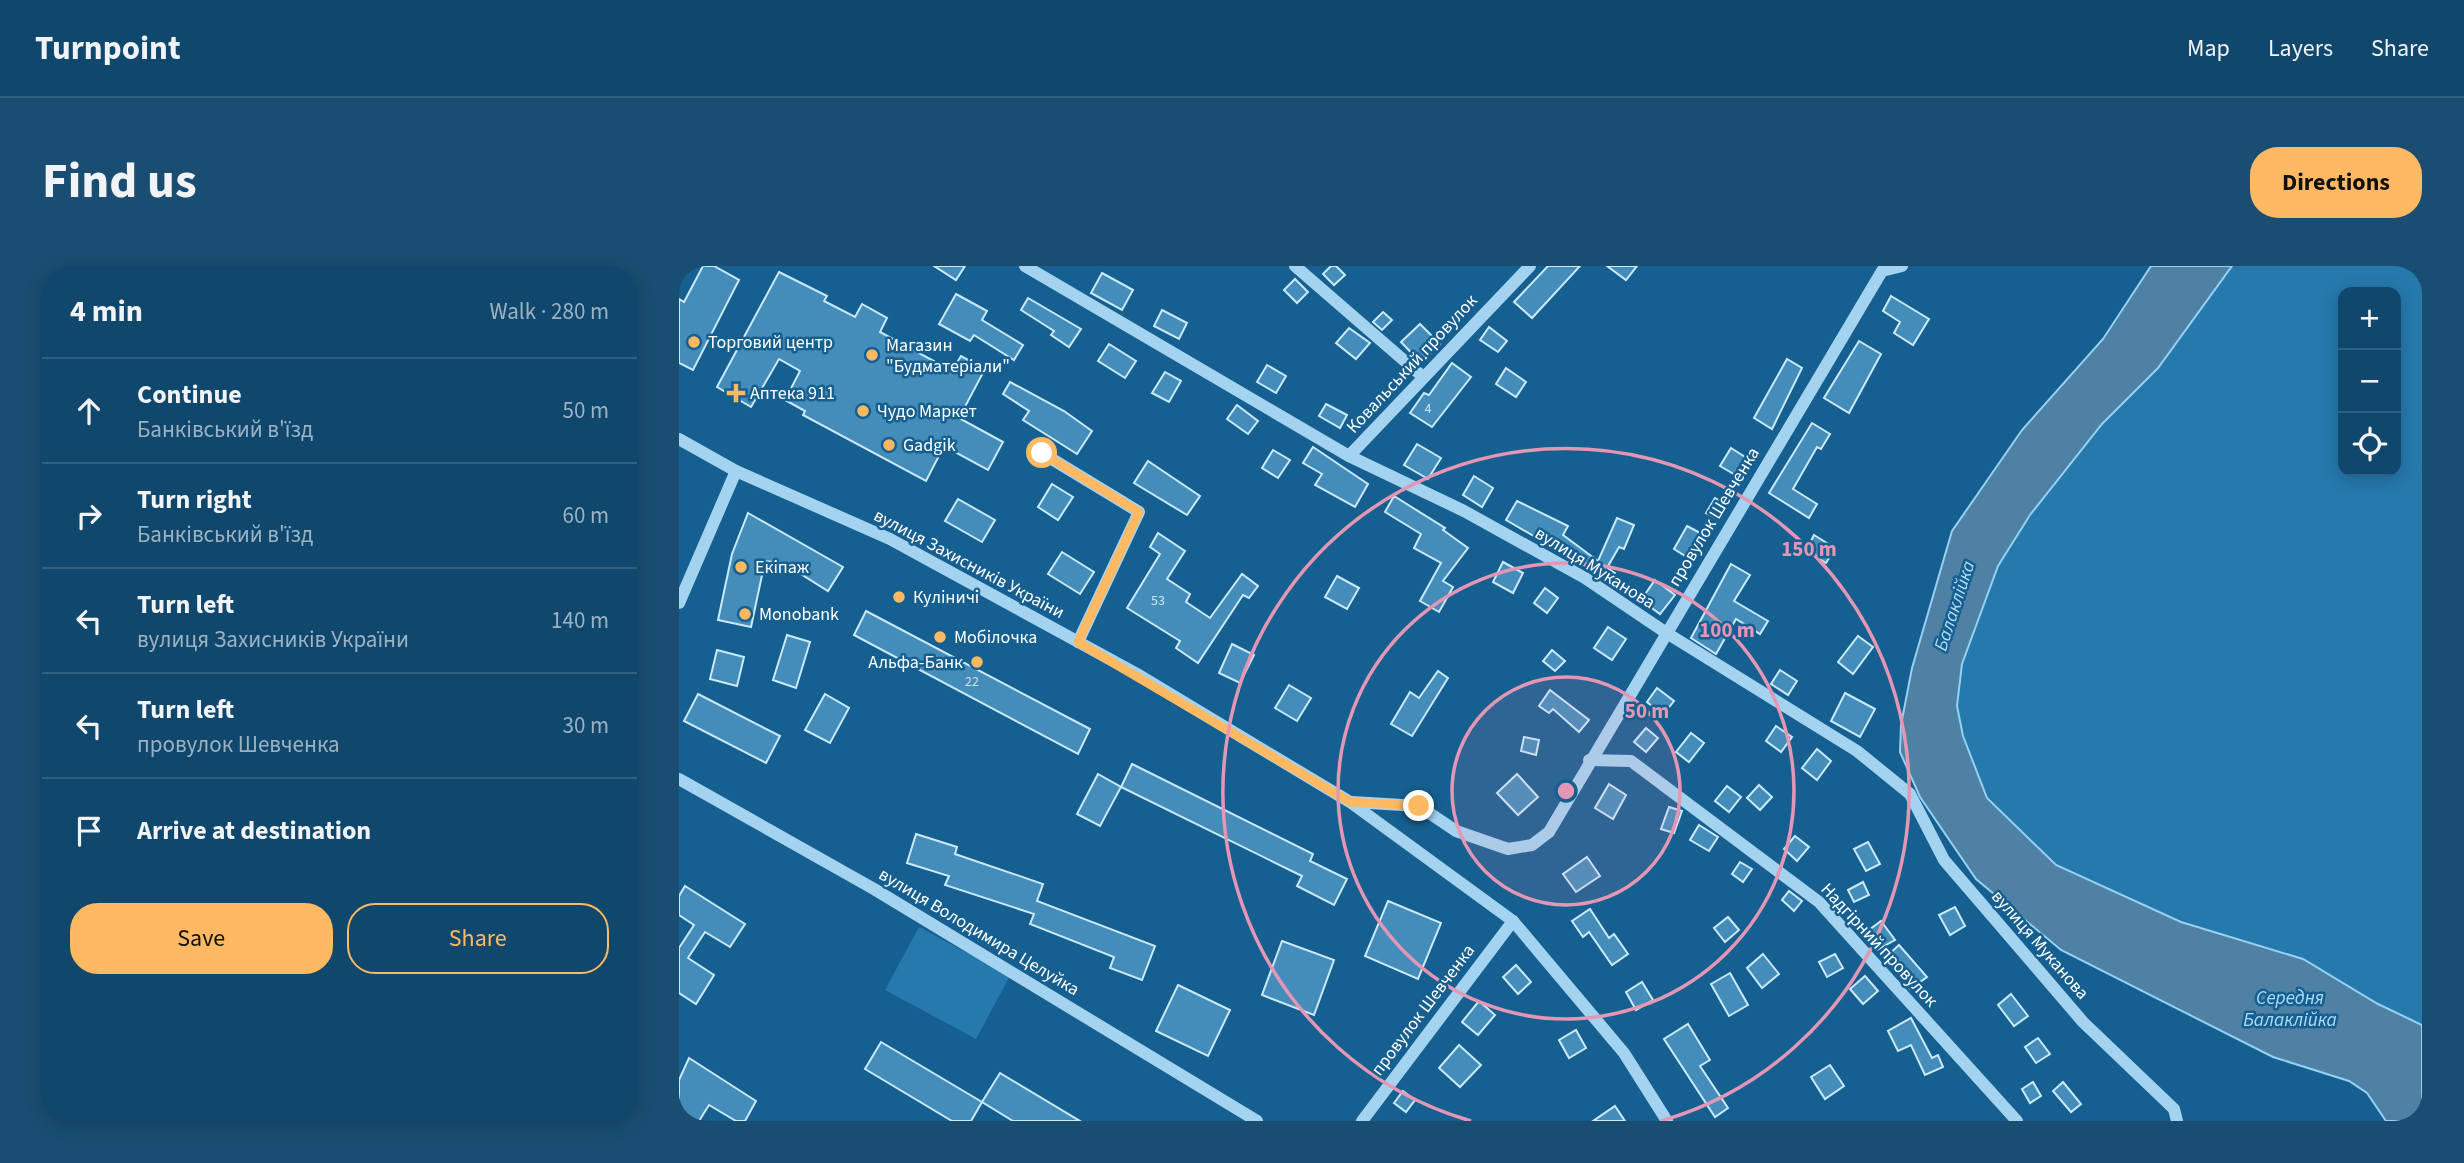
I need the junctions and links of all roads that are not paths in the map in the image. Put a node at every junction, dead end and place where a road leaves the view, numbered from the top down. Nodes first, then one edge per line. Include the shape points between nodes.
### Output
1 (1025, 266) edge
2 (1295, 266) edge
3 (1530, 266) edge
4 (1902, 266) edge
5 (1422, 376) junction
6 (679, 439) edge
7 (1042, 453) dead end
8 (1349, 456) junction
9 (736, 471) junction
10 (679, 603) edge
11 (1665, 632) junction
12 (1078, 642) junction
13 (1589, 760) junction
14 (679, 779) edge
15 (1350, 802) junction
16 (1513, 921) junction
17 (1257, 1121) edge
18 (1362, 1121) edge
19 (1667, 1121) edge
20 (2017, 1121) edge
21 (2177, 1121) edge

1 - 8 street, вулиця Муканова
2 - 5 street
3 - 5 street, Ковальський провулок
4 - 11 street, провулок Шевченка via 1882,271
5 - 8 street, Ковальський провулок
6 - 9 street, вулиця Захисників України
7 - 12 street via 1139,512
8 - 11 street, вулиця Муканова via 1464,511 1573,572
9 - 10 street
9 - 12 street, вулиця Захисників України via 890,539
11 - 13 street, провулок Шевченка
11 - 21 street, вулиця Муканова via 1857,751 1910,794 1944,860 2083,1022 2174,1109
12 - 15 street, вулиця Захисників України
13 - 15 street, провулок Шевченка via 1549,832 1532,845 1509,849 1457,831 1419,806
13 - 20 street, Надгірний провулок via 1631,761 1819,902
14 - 17 street, вулиця Володимира Целуйка via 874,889
15 - 16 street, вулиця Захисників України
16 - 18 street, провулок Шевченка
16 - 19 street, вулиця Захисників України via 1624,1053

